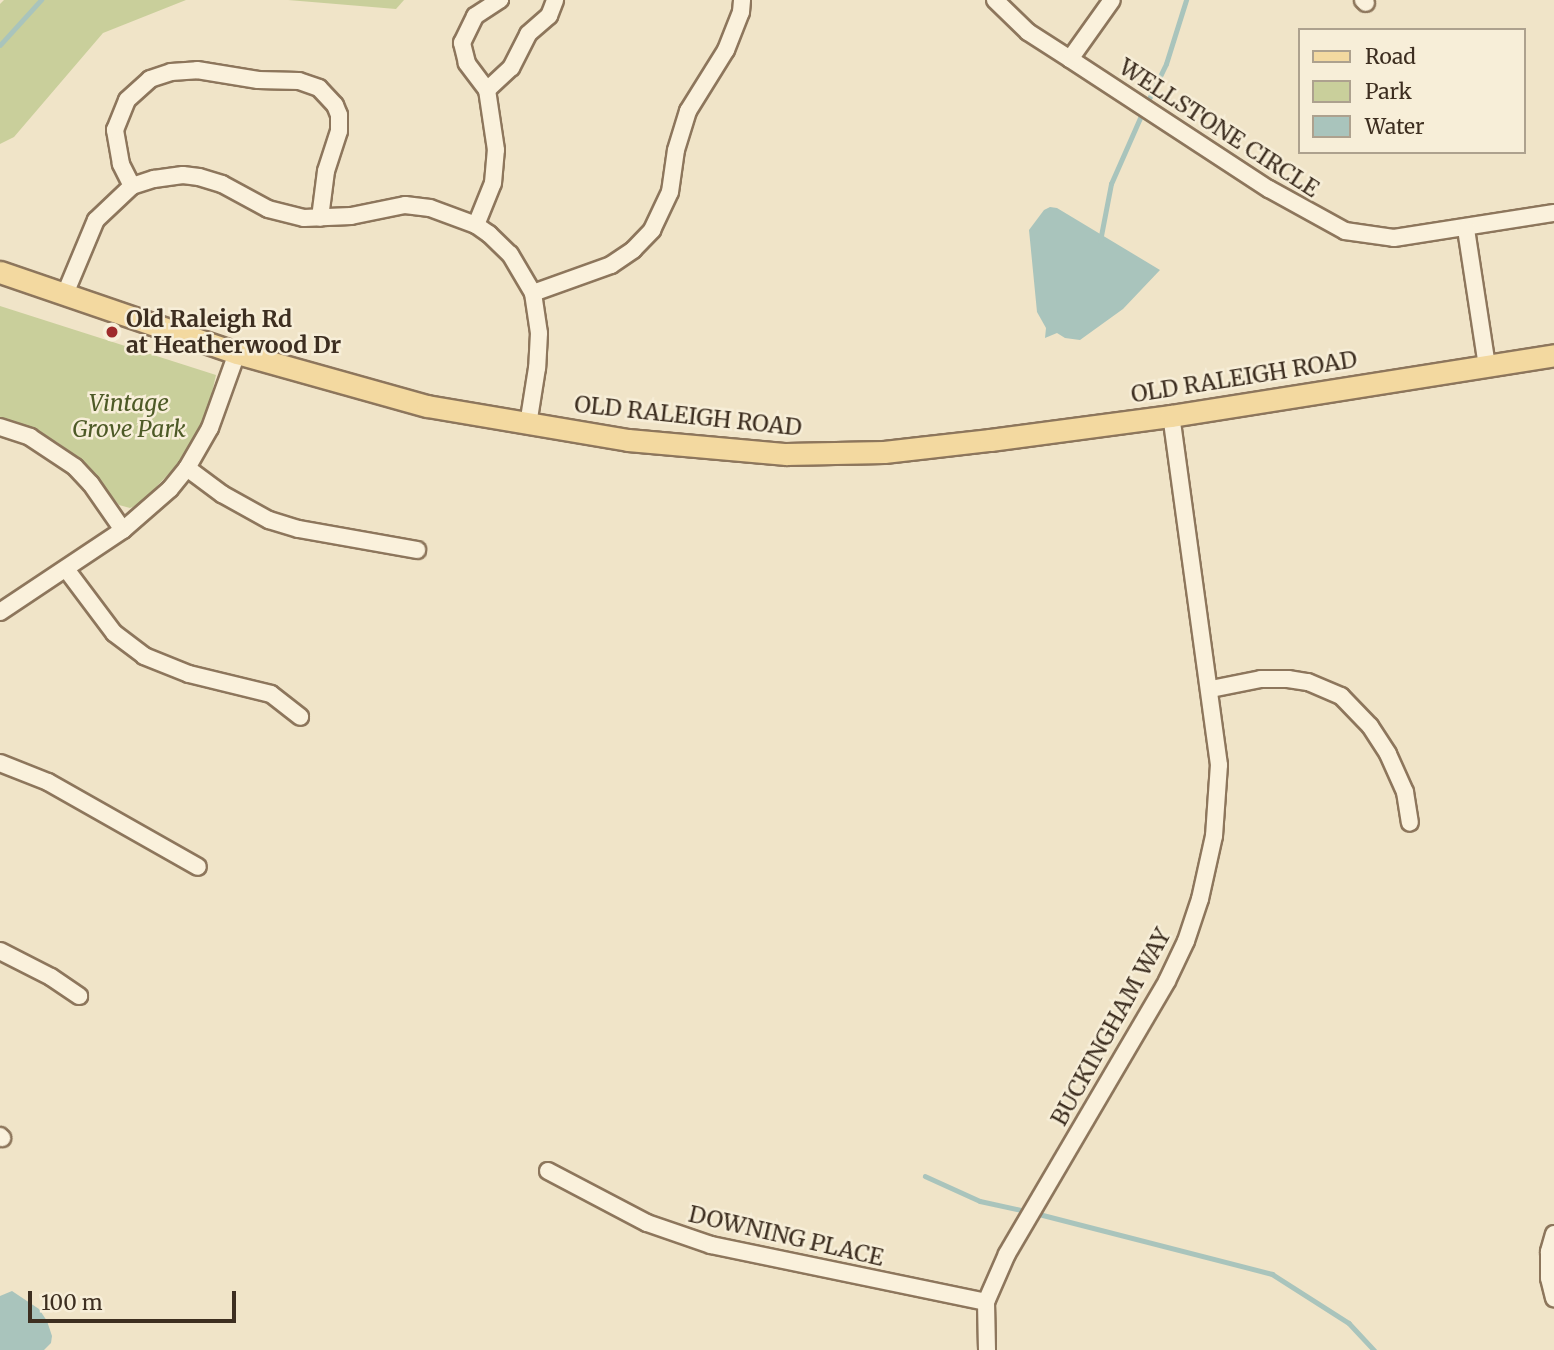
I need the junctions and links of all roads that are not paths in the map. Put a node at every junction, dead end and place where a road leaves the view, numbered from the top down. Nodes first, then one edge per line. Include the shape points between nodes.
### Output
1 (500, 0) edge
2 (555, 0) edge
3 (742, 0) edge
4 (995, 0) edge
5 (1112, 0) edge
6 (1070, 59) junction
7 (487, 90) junction
8 (131, 186) junction
9 (1554, 213) edge
10 (320, 218) junction
11 (477, 225) junction
12 (1466, 229) junction
13 (0, 272) edge
14 (533, 293) junction
15 (65, 294) junction
16 (237, 352) junction
17 (1554, 355) edge
18 (1488, 366) junction
19 (1171, 416) junction
20 (528, 425) junction
21 (0, 427) edge
22 (187, 468) junction
23 (123, 530) junction
24 (417, 550) dead end
25 (66, 569) junction
26 (0, 612) edge
27 (1211, 689) junction
28 (300, 717) dead end
29 (0, 763) edge
30 (1410, 823) dead end
31 (198, 867) dead end
32 (0, 951) edge
33 (79, 996) dead end
34 (548, 1171) dead end
35 (1554, 1234) edge
36 (1554, 1298) edge
37 (986, 1302) junction
38 (986, 1350) edge

1 - 7 street via 475,16 463,43 467,63
2 - 7 street via 549,16 528,34 511,68
3 - 14 street via 726,50 688,111 670,192 652,230 611,265
4 - 6 street, WELLSTONE CIRCLE via 1028,32
5 - 6 street
6 - 12 street, WELLSTONE CIRCLE via 1278,195 1345,231 1394,238
7 - 11 street via 495,134 495,169
8 - 10 street via 169,176 199,177 268,209
8 - 10 street via 121,164 115,130 127,100 150,79 197,70 299,81 319,88 338,115 339,131 326,171
8 - 15 street via 96,219
9 - 12 street, WELLSTONE CIRCLE
10 - 11 street via 405,205 430,208
11 - 14 street via 510,254
12 - 18 street
13 - 15 main road, OLD RALEIGH ROAD
14 - 20 street via 539,333
15 - 16 main road, OLD RALEIGH ROAD
16 - 20 main road, OLD RALEIGH ROAD via 427,406
16 - 22 street via 218,410
17 - 18 main road, OLD RALEIGH ROAD
18 - 19 main road, OLD RALEIGH ROAD
19 - 20 main road, OLD RALEIGH ROAD via 931,447 800,455 628,440
19 - 27 street, BUCKINGHAM WAY
21 - 23 street via 30,437 75,467
22 - 23 street
22 - 24 street via 269,520
23 - 25 street
25 - 26 street
25 - 28 street via 114,633 144,656 189,674 271,694
27 - 30 street via 1288,679 1341,696 1370,726 1388,754 1405,792
27 - 37 street, BUCKINGHAM WAY via 1219,765 1218,808 1200,899 1186,941 1156,1003 1007,1255
29 - 31 street via 48,782
32 - 33 street
34 - 37 street, DOWNING PLACE via 647,1223 711,1245
35 - 36 street via 1549,1278
37 - 38 street, BUCKINGHAM WAY

